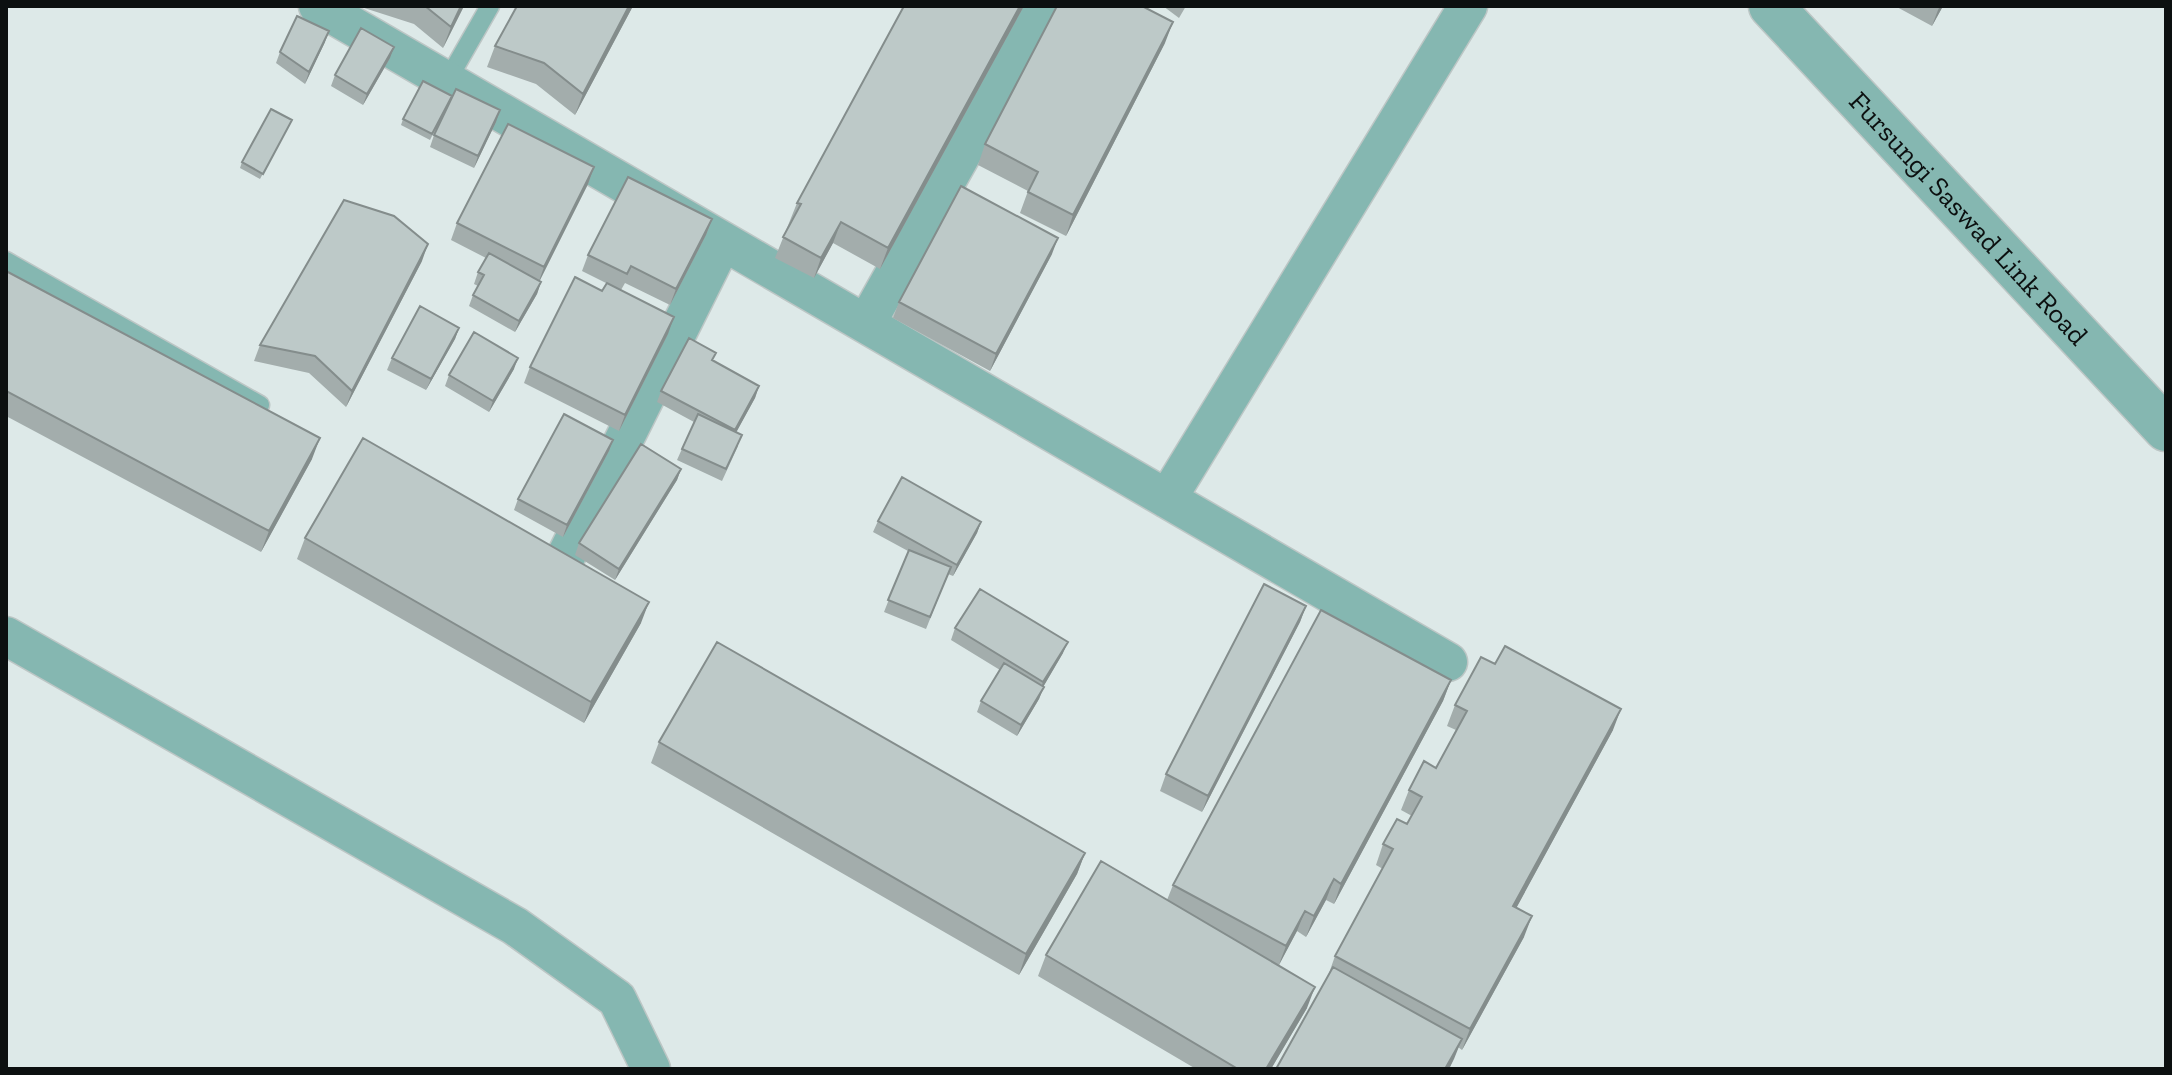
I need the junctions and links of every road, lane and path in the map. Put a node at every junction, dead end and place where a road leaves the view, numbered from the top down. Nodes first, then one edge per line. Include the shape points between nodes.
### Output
1 (318, 6) edge
2 (490, 6) edge
3 (1045, 6) edge
4 (1468, 6) edge
5 (1774, 7) edge
6 (447, 81) junction
7 (723, 241) junction
8 (6, 261) edge
9 (866, 324) junction
10 (260, 405) edge
11 (2166, 429) edge
12 (1167, 499) junction
13 (561, 566) edge
14 (6, 636) edge
15 (1448, 662) dead end
16 (651, 1069) edge

1 - 6 street
2 - 6 lane
3 - 9 street
4 - 12 street
5 - 11 street, Fursungi Saswad Link Road
6 - 7 street
7 - 9 street
7 - 13 street
8 - 10 lane
9 - 12 street
12 - 15 street
14 - 16 street via 515,926 617,999

